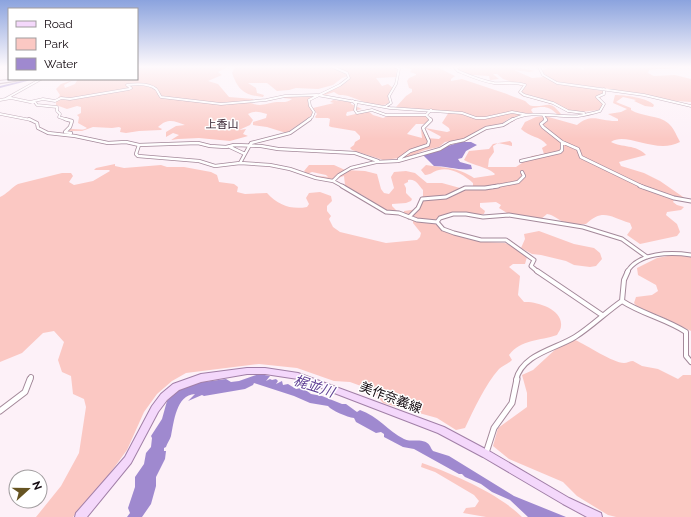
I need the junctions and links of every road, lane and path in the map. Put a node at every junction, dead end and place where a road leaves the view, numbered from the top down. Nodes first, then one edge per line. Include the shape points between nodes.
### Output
1 (18, 91) edge
2 (120, 91) edge
3 (158, 91) edge
4 (322, 91) edge
5 (393, 91) edge
6 (521, 91) edge
7 (605, 91) edge
8 (618, 91) edge
9 (317, 95) junction
10 (7, 98) junction
11 (0, 100) edge
12 (34, 101) junction
13 (353, 101) junction
14 (691, 106) edge
15 (385, 107) junction
16 (431, 110) junction
17 (586, 113) junction
18 (0, 114) edge
19 (426, 114) junction
20 (528, 115) junction
21 (543, 115) junction
22 (75, 136) junction
23 (562, 142) junction
24 (139, 145) junction
25 (249, 145) junction
26 (230, 147) junction
27 (245, 154) junction
28 (378, 161) junction
29 (386, 161) junction
30 (521, 161) dead end
31 (240, 163) junction
32 (522, 172) dead end
33 (333, 181) junction
34 (691, 200) edge
35 (409, 217) junction
36 (437, 222) junction
37 (691, 255) edge
38 (647, 257) junction
39 (622, 302) junction
40 (602, 315) junction
41 (691, 362) edge
42 (31, 377) dead end
43 (0, 411) edge
44 (486, 454) junction
45 (80, 517) edge
46 (597, 517) edge

1 - 10 street
2 - 12 street via 70,99 61,98 55,101
3 - 9 street via 161,97 214,104
4 - 9 street
5 - 15 street via 389,96 391,103
6 - 17 street via 524,95 553,103 568,111
7 - 17 street via 597,98 604,103 602,109
8 - 14 street
9 - 13 street
9 - 25 street via 309,102 315,114 302,126 290,133 258,140
10 - 11 street
10 - 12 street
12 - 22 street via 37,105 57,107 59,117 72,121 65,132
13 - 15 street
13 - 19 street via 357,113 372,110 389,115
15 - 16 street
16 - 19 street
16 - 20 street via 462,113 480,118 512,112
17 - 21 street via 578,116
18 - 22 street via 29,118 46,132
19 - 29 street via 431,120 423,128 429,141 427,146 410,151 400,159
20 - 21 street
20 - 29 street via 513,118 503,125 486,128 440,149 403,160
21 - 23 street via 546,120 541,124 543,127
22 - 24 street via 108,143 126,142
23 - 30 street via 560,152
23 - 34 street via 578,149 580,157 616,175 669,197
24 - 26 street via 198,143
24 - 31 street via 136,154 138,156 199,161 215,166
25 - 26 street
25 - 27 street
25 - 28 street via 355,153
26 - 27 street
27 - 31 street
28 - 29 street
28 - 33 street via 352,168
31 - 33 street via 284,168
32 - 35 street via 524,176 518,182 485,188 465,188 446,197 422,200
33 - 35 street via 381,210
35 - 36 street
36 - 38 street via 440,218 453,214 483,217 509,215 583,227 622,239
36 - 40 street via 443,229 454,233 482,240 506,240 534,260 531,266 536,271
37 - 38 street via 664,254
38 - 39 street via 638,261 626,273
39 - 40 street
39 - 41 street via 686,332 686,356
40 - 44 street via 575,336 525,364 516,377 512,403 494,428
42 - 43 street via 25,392
44 - 45 main road, 美作奈義線 via 441,430 298,376 247,371 201,378 176,387 164,397 125,464
44 - 46 main road, 美作奈義線 via 566,502

